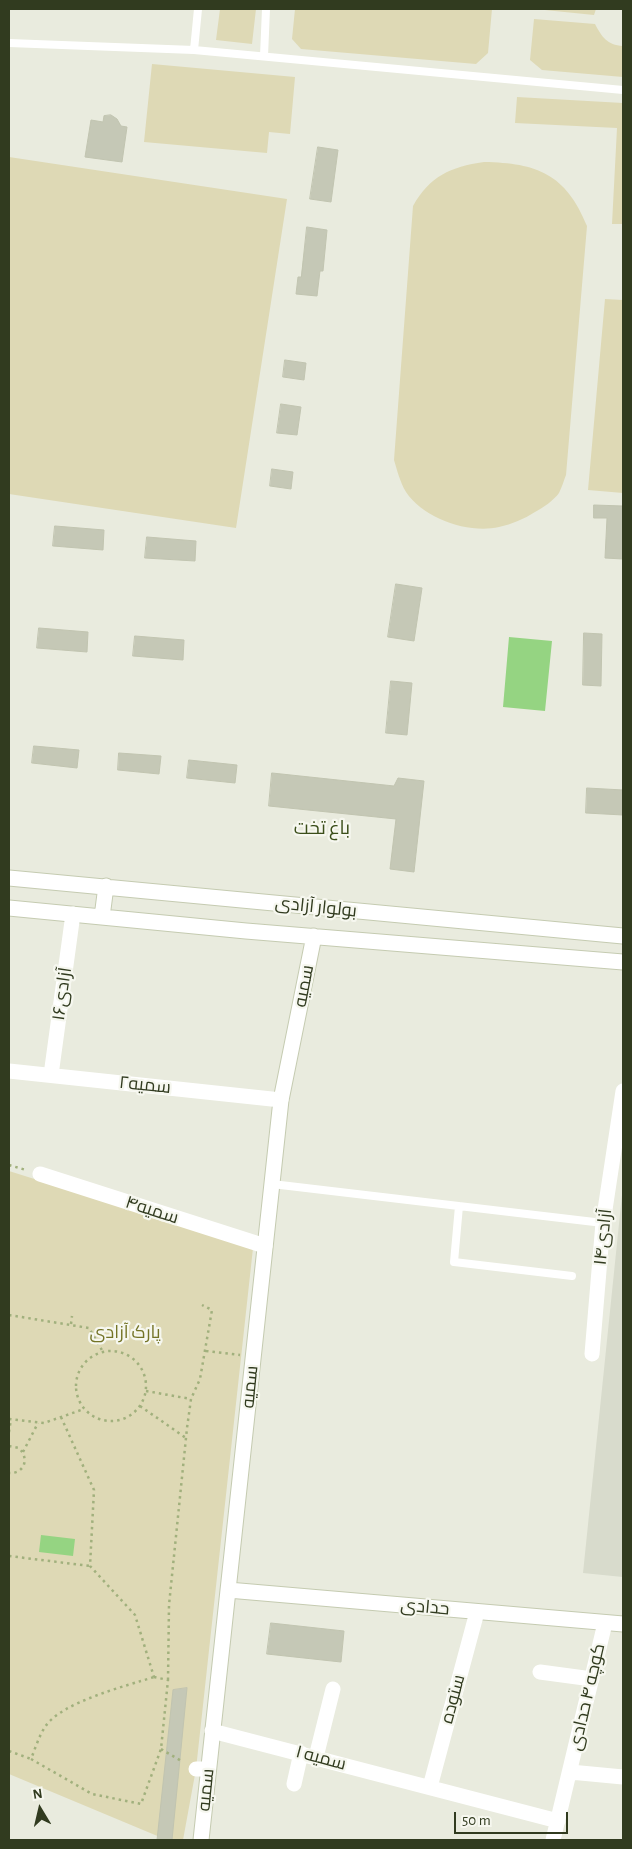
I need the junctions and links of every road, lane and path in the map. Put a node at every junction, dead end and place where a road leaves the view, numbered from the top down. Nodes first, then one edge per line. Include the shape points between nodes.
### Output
1 (198, 9) edge
2 (266, 9) edge
3 (9, 43) edge
4 (194, 50) junction
5 (264, 56) junction
6 (623, 90) edge
7 (9, 878) edge
8 (106, 886) junction
9 (9, 908) edge
10 (73, 914) junction
11 (102, 917) junction
12 (314, 936) junction
13 (623, 936) edge
14 (623, 962) edge
15 (9, 1071) edge
16 (51, 1075) junction
17 (623, 1091) edge
18 (281, 1100) junction
19 (9, 1165) edge
20 (40, 1174) joint
21 (272, 1184) junction
22 (459, 1206) junction
23 (603, 1222) junction
24 (265, 1246) junction
25 (572, 1276) dead end
26 (202, 1305) dead end
27 (9, 1315) edge
28 (72, 1316) dead end
29 (71, 1324) junction
30 (206, 1351) junction
31 (103, 1352) junction
32 (592, 1354) dead end
33 (253, 1357) junction
34 (146, 1391) junction
35 (191, 1399) junction
36 (140, 1406) junction
37 (84, 1409) junction
38 (61, 1417) junction
39 (10, 1419) edge
40 (38, 1422) junction
41 (9, 1432) edge
42 (186, 1438) junction
43 (9, 1446) edge
44 (23, 1452) junction
45 (9, 1473) edge
46 (9, 1556) edge
47 (90, 1566) junction
48 (228, 1590) junction
49 (477, 1612) junction
50 (605, 1623) junction
51 (623, 1624) edge
52 (540, 1672) dead end
53 (154, 1677) junction
54 (592, 1679) junction
55 (168, 1680) junction
56 (333, 1690) dead end
57 (212, 1731) junction
58 (161, 1749) junction
59 (9, 1751) edge
60 (301, 1753) junction
61 (316, 1757) junction
62 (31, 1759) junction
63 (202, 1769) junction
64 (570, 1772) junction
65 (623, 1777) edge
66 (294, 1784) dead end
67 (430, 1787) junction
68 (558, 1821) junction
69 (200, 1840) edge
70 (553, 1840) edge

1 - 4 lane
2 - 5 lane
3 - 4 lane
4 - 5 lane
5 - 6 lane
7 - 8 street, بولوار آزادی
8 - 11 street
8 - 13 street, بولوار آزادی
9 - 10 street, بولوار آزادی
10 - 11 street, بولوار آزادی
10 - 16 street, آزادی۱۶
11 - 12 street, بولوار آزادی
12 - 14 street, بولوار آزادی
12 - 18 street, سمیه
15 - 16 street, ۲سمیه
16 - 18 street, ۲سمیه
17 - 23 street, آزادی۱۴
18 - 21 street, سمیه
19 - 20 path
20 - 24 street, سمیه۴
21 - 22 lane
21 - 24 street, سمیه
22 - 23 lane
22 - 25 lane via 454,1262
23 - 32 street, آزادی۱۴
24 - 33 street, سمیه
26 - 30 path via 212,1310
27 - 29 path
28 - 29 path
29 - 31 path via 88,1328
30 - 33 path
30 - 35 path via 200,1379
31 - 34 path via 115,1351 136,1362 146,1381
31 - 37 path via 92,1357 77,1375 78,1399
33 - 48 street, سمیه
34 - 35 path
34 - 36 path
35 - 42 path
36 - 37 path via 125,1418 114,1421 92,1416
36 - 42 path
37 - 38 path
38 - 40 path
38 - 47 path via 94,1490
39 - 40 path
39 - 41 path
40 - 44 path
42 - 55 path via 169,1605
43 - 44 path
44 - 45 path via 26,1459 23,1468
46 - 47 path
47 - 53 path via 135,1615
48 - 49 street, حدادی
48 - 57 street, سمیه
49 - 50 street, حدادی
49 - 67 street, ستوده
50 - 51 street, حدادی
50 - 54 street, کوچه ۴ حدادی
52 - 54 street
53 - 55 path
53 - 62 path via 112,1690 58,1714 46,1726
54 - 64 street, کوچه ۴ حدادی
55 - 58 path
56 - 61 street
57 - 60 street, ۱ سمیه
57 - 63 street, سمیه
58 - 62 path via 141,1804 92,1794
58 - 63 path
59 - 62 path
60 - 61 street, ۱ سمیه
60 - 66 street
61 - 67 street, ۱ سمیه
63 - 69 street, سمیه
64 - 65 street
64 - 68 street, کوچه ۴ حدادی
67 - 68 street, ۱ سمیه
68 - 70 street, کوچه ۴ حدادی

